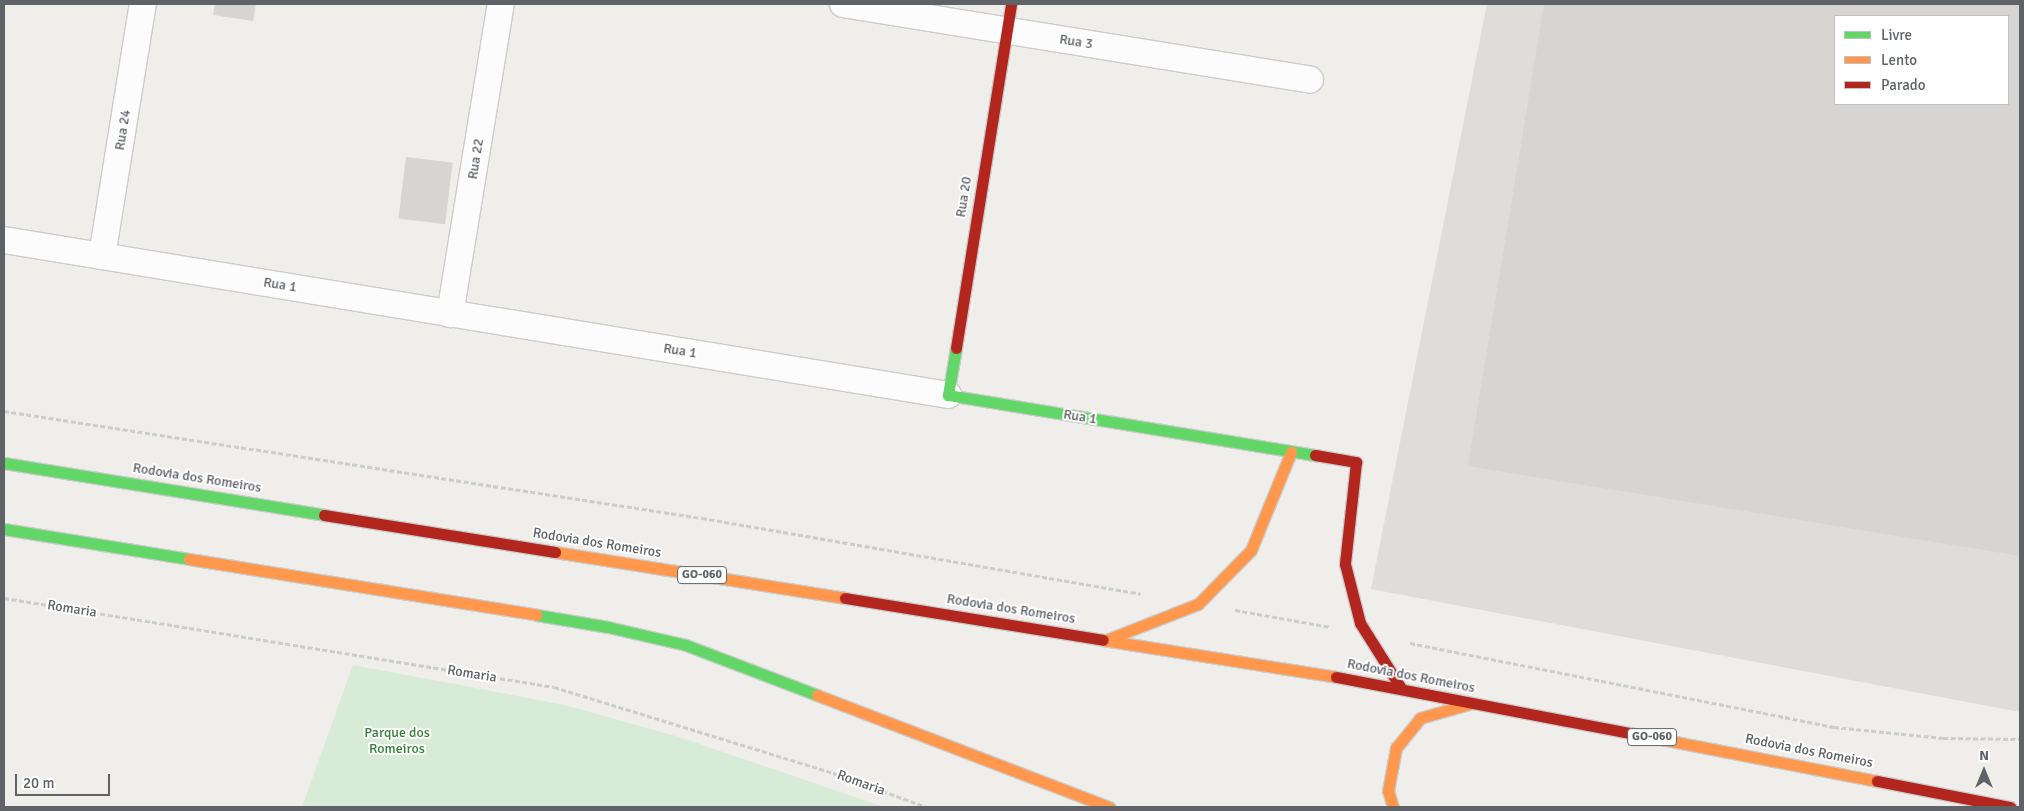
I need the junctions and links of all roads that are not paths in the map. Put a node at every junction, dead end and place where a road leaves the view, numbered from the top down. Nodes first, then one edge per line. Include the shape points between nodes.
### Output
1 (143, 4) edge
2 (501, 4) edge
3 (843, 4) edge
4 (1011, 4) edge
5 (1006, 30) junction
6 (1310, 80) dead end
7 (4, 240) edge
8 (102, 256) junction
9 (450, 314) junction
10 (948, 395) junction
11 (1291, 452) junction
12 (4, 463) edge
13 (4, 529) edge
14 (1106, 640) junction
15 (1401, 688) junction
16 (1473, 703) junction
17 (1109, 807) edge
18 (1393, 807) edge
19 (2010, 807) edge

1 - 8 street, Rua 24
2 - 9 street, Rua 22
3 - 5 street, Rua 3
4 - 5 main road, Rua 20
5 - 6 street, Rua 3
5 - 10 main road, Rua 20
7 - 8 street, Rua 1
8 - 9 street, Rua 1
9 - 10 street, Rua 1
10 - 11 main road, Rua 1
11 - 14 main road via 1251,550 1198,604
11 - 15 main road, Rua 1 via 1356,462 1345,564 1360,623
12 - 14 main road, Rodovia dos Romeiros / GO-060
13 - 17 main road via 608,627 686,645
14 - 15 main road, Rodovia dos Romeiros / GO-060
15 - 16 main road, Rodovia dos Romeiros / GO-060
16 - 18 main road via 1420,718 1396,748 1388,791
16 - 19 main road, Rodovia dos Romeiros / GO-060

